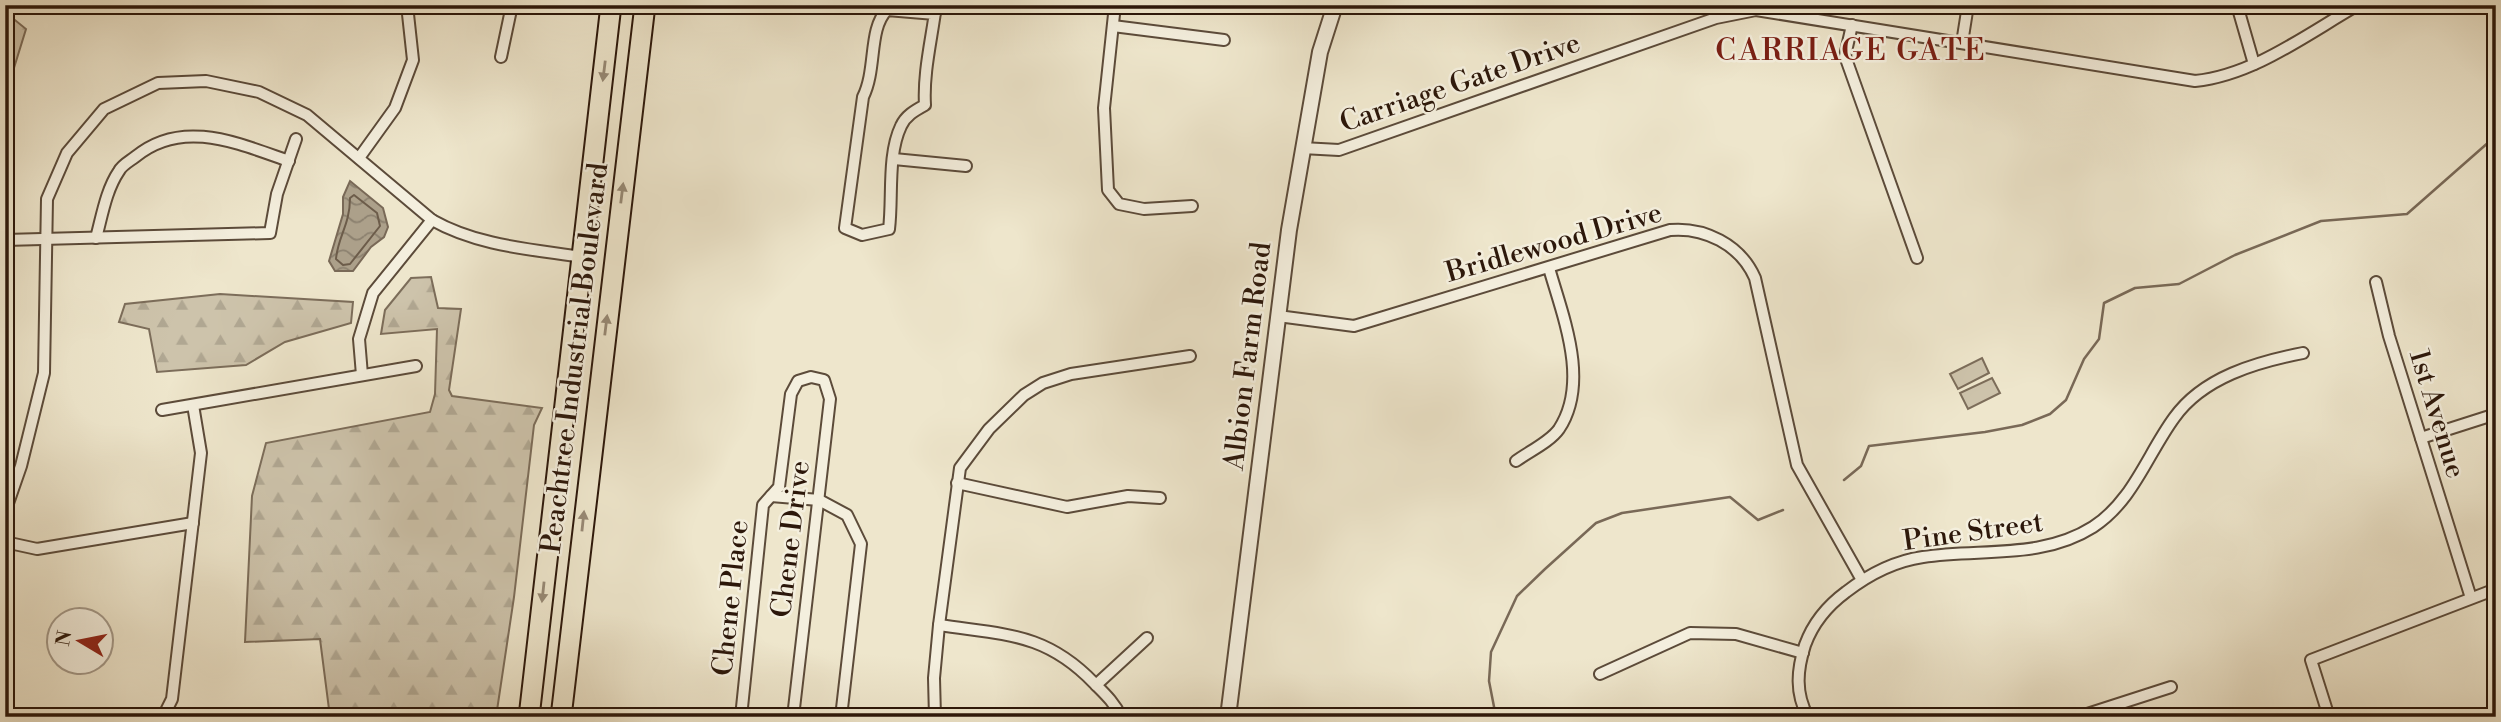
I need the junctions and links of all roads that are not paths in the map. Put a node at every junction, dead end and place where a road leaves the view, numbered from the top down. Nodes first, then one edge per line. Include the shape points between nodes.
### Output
1 (407, 5) edge
2 (512, 5) edge
3 (611, 5) edge
4 (645, 5) edge
5 (1115, 5) edge
6 (1335, 5) edge
7 (1969, 5) edge
8 (2237, 5) edge
9 (2358, 5) edge
10 (935, 10) edge
11 (1852, 25) junction
12 (1113, 26) junction
13 (1224, 40) dead end
14 (1962, 43) junction
15 (500, 57) dead end
16 (2254, 64) junction
17 (296, 139) dead end
18 (1302, 148) junction
19 (359, 158) junction
20 (894, 159) junction
21 (289, 161) junction
22 (966, 166) dead end
23 (1192, 206) dead end
24 (432, 220) junction
25 (96, 238) junction
26 (46, 239) junction
27 (5, 240) edge
28 (582, 257) junction
29 (1917, 258) dead end
30 (1549, 268) junction
31 (2376, 282) dead end
32 (1278, 316) junction
33 (2303, 353) dead end
34 (1190, 356) dead end
35 (416, 366) dead end
36 (362, 375) junction
37 (811, 377) joint
38 (194, 405) junction
39 (162, 410) dead end
40 (2496, 414) edge
41 (2421, 438) junction
42 (1516, 461) dead end
43 (957, 483) junction
44 (771, 496) junction
45 (1160, 498) dead end
46 (819, 500) junction
47 (5, 512) edge
48 (193, 523) junction
49 (5, 542) edge
50 (1862, 580) junction
51 (2496, 589) edge
52 (2471, 598) junction
53 (939, 625) junction
54 (1147, 638) dead end
55 (1803, 653) junction
56 (1600, 674) dead end
57 (1096, 685) junction
58 (2171, 687) dead end
59 (163, 717) edge
60 (528, 717) edge
61 (561, 717) edge
62 (741, 717) edge
63 (793, 717) edge
64 (841, 717) edge
65 (935, 717) edge
66 (1121, 717) edge
67 (1228, 717) edge
68 (1808, 717) edge
69 (2078, 717) edge
70 (2329, 717) edge

1 - 19 street via 413,60 395,108
2 - 15 street
3 -> 28 highway, Peachtree Industrial Boulevard
61 -> 4 highway, Peachtree Industrial Boulevard
5 - 12 street
6 - 18 street, Albion Farm Road via 1320,52
7 - 14 street
8 - 16 street
9 - 16 street, Carriage Gate Drive
10 - 20 street via 925,105 900,127
10 - 20 street via 887,10 878,19 845,228 862,235 889,229
11 - 14 street, Carriage Gate Drive
11 - 18 street, Carriage Gate Drive via 1756,10 1716,18 1339,150
11 - 29 street via 1845,56
12 - 13 street
12 - 23 street via 1104,108 1108,190 1119,204 1144,209
14 - 16 street, Carriage Gate Drive via 2196,81
17 - 21 street
18 - 32 street, Albion Farm Road
19 - 24 street
19 - 26 street via 307,115 259,92 206,81 158,83 104,109 67,153 47,199
20 - 22 street
21 - 25 street via 270,233
21 - 25 street via 220,137 178,137 152,143 119,169
24 - 28 street via 456,233 496,244
24 - 36 street via 373,293 359,339
25 - 26 street
26 - 27 street
26 - 47 street via 44,373
28 -> 60 highway, Peachtree Industrial Boulevard
30 - 32 street, Bridlewood Drive via 1354,326
30 - 42 street via 1570,341 1573,399 1558,431
30 - 50 street, Bridlewood Drive via 1684,229 1709,234 1743,259 1755,278 1797,465
31 - 41 street, 1st Avenue
32 - 67 street, Albion Farm Road
33 - 50 street, Pine Street via 2257,362 2196,395 2174,417 2132,489 2095,526 2075,537 2035,550 1922,557
34 - 43 street via 1071,374 1043,383 989,429 960,468
35 - 36 street
36 - 38 street
37 - 44 street, Chene Place via 798,381 791,394 779,487
37 - 46 street, Chene Drive via 824,380 831,399
38 - 39 street
38 - 48 street via 201,453
40 - 41 street
41 - 52 street, 1st Avenue
43 - 45 street via 1067,507 1128,496
43 - 53 street
44 - 46 street
44 - 62 street, Chene Place via 763,505
46 - 63 street, Chene Drive
46 - 64 street via 847,516 861,544
48 - 49 street via 37,549
48 - 59 street via 172,699
50 - 55 street, Pine Street via 1819,618
51 - 52 street
52 - 70 street via 2311,660
53 - 57 street via 1039,642 1078,666
53 - 65 street
54 - 57 street
55 - 56 street via 1737,635 1690,633
55 - 68 street, Pine Street via 1798,683
57 - 66 street
58 - 69 street

